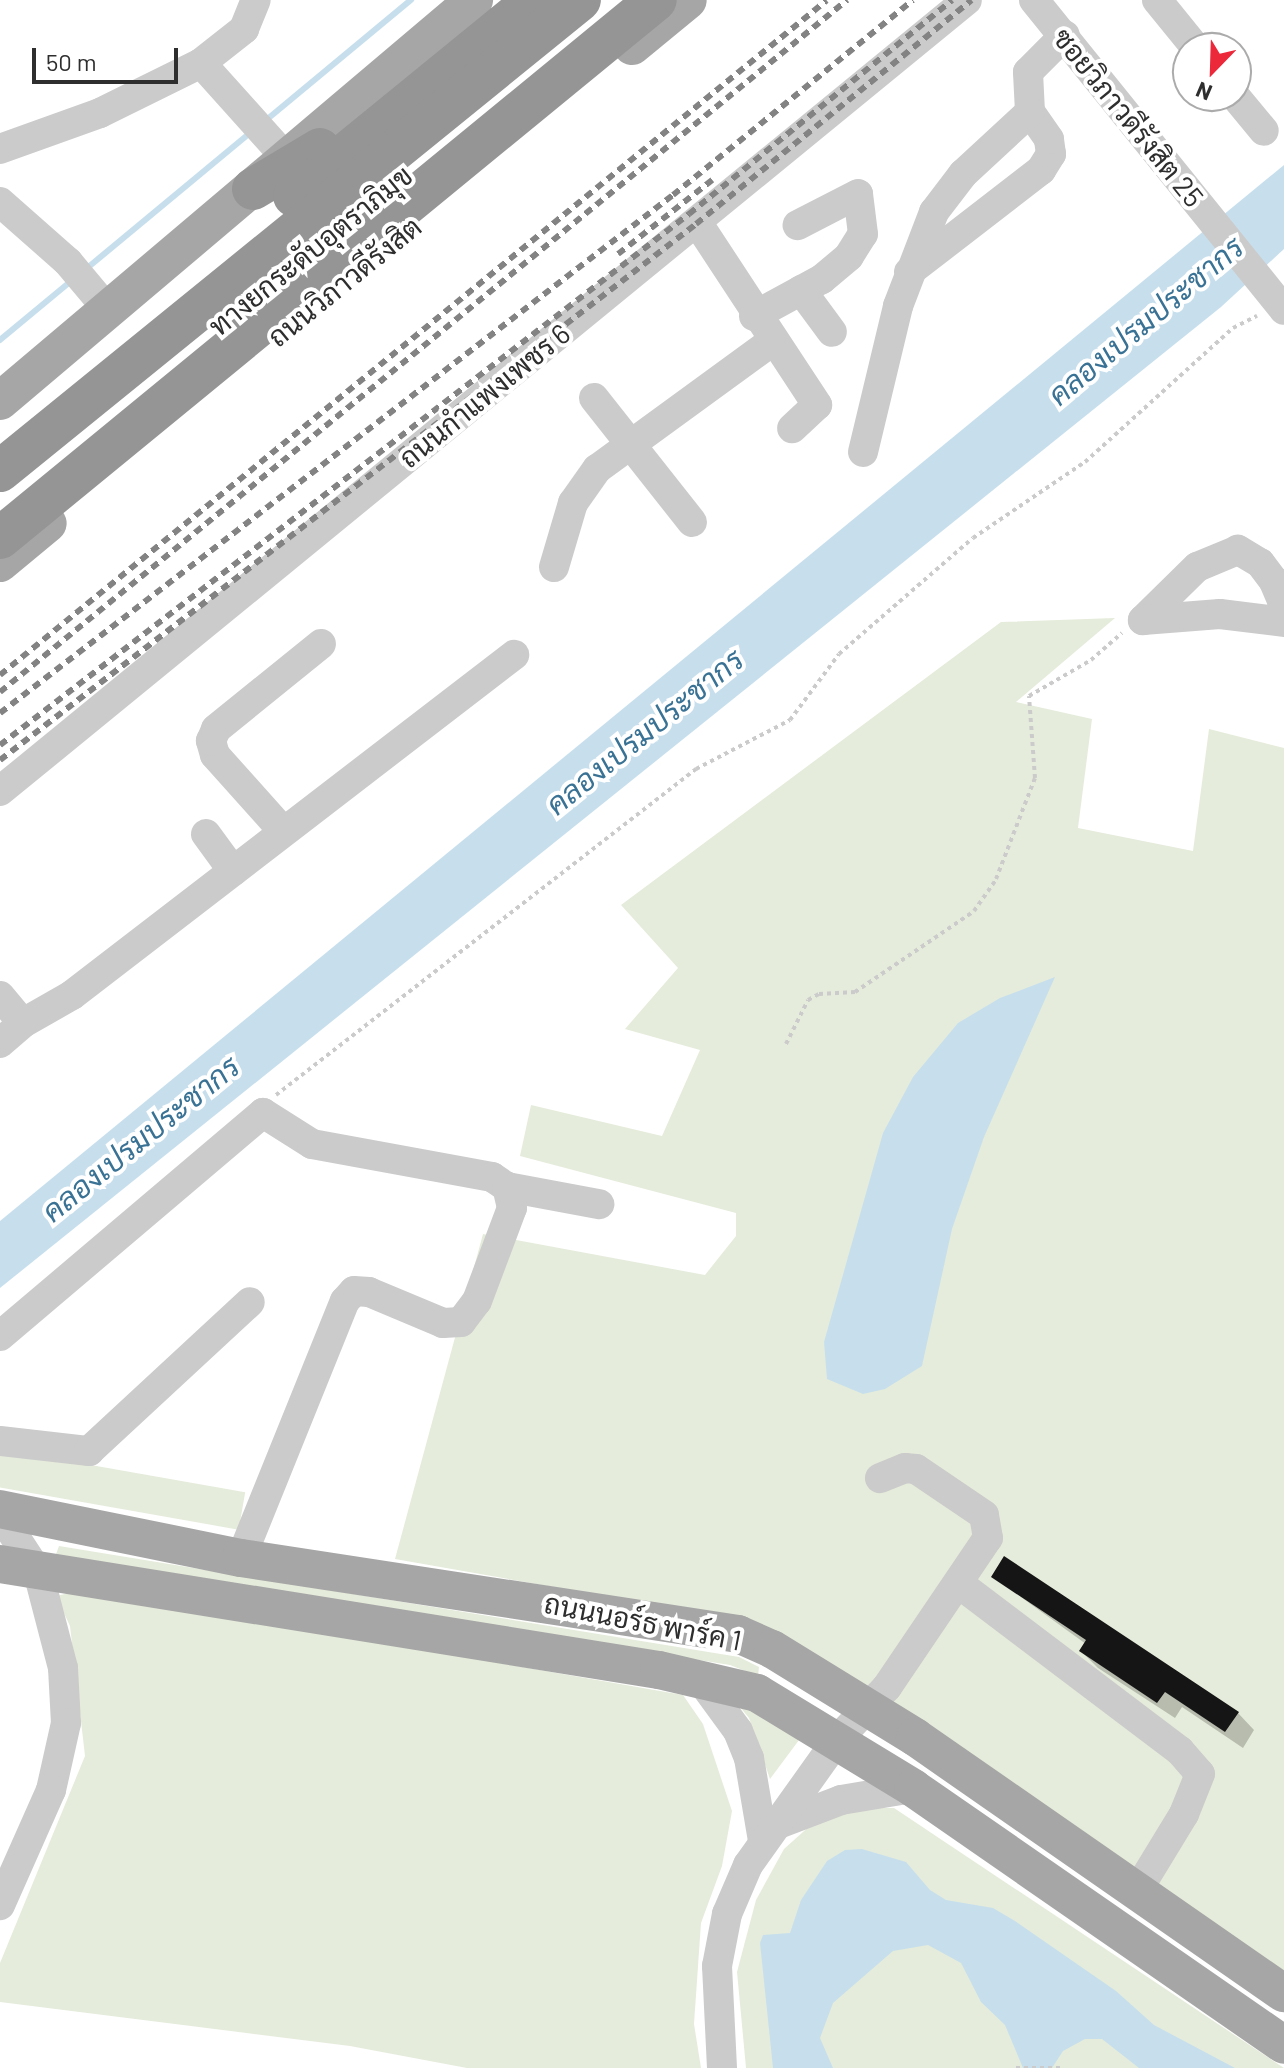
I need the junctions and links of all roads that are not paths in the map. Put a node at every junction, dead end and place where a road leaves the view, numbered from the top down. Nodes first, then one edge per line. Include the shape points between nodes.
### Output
1 (256, 0) edge
2 (474, 0) edge
3 (534, 0) edge
4 (580, 0) edge
5 (620, 0) edge
6 (656, 0) edge
7 (688, 0) edge
8 (967, 0) edge
9 (1157, 0) edge
10 (1041, 3) edge
11 (1183, 32) edge
12 (1065, 35) junction
13 (201, 63) junction
14 (428, 84) junction
15 (1030, 112) junction
16 (1248, 112) edge
17 (1264, 131) dead end
18 (478, 148) junction
19 (0, 149) edge
20 (279, 150) junction
21 (253, 189) junction
22 (0, 202) edge
23 (697, 222) junction
24 (798, 225) dead end
25 (908, 273) junction
26 (350, 275) junction
27 (801, 290) junction
28 (98, 299) junction
29 (1276, 301) edge
30 (754, 316) junction
31 (832, 332) dead end
32 (771, 342) junction
33 (594, 398) dead end
34 (0, 401) edge
35 (792, 428) dead end
36 (0, 444) edge
37 (631, 445) junction
38 (863, 452) dead end
39 (0, 471) edge
40 (0, 501) edge
41 (692, 522) dead end
42 (0, 538) edge
43 (0, 563) edge
44 (554, 567) dead end
45 (1197, 567) junction
46 (1220, 614) junction
47 (1282, 622) edge
48 (321, 644) dead end
49 (514, 655) dead end
50 (0, 791) edge
51 (283, 831) junction
52 (206, 834) dead end
53 (233, 871) junction
54 (0, 996) edge
55 (23, 1023) junction
56 (0, 1043) edge
57 (507, 1187) junction
58 (599, 1204) dead end
59 (250, 1302) dead end
60 (0, 1336) edge
61 (0, 1441) edge
62 (880, 1478) dead end
63 (0, 1512) edge
64 (64, 1524) junction
65 (241, 1558) junction
66 (0, 1564) edge
67 (38, 1572) junction
68 (958, 1583) junction
69 (772, 1649) junction
70 (700, 1679) junction
71 (757, 1693) junction
72 (869, 1708) junction
73 (915, 1737) junction
74 (838, 1739) junction
75 (898, 1779) junction
76 (768, 1834) junction
77 (1137, 1891) junction
78 (0, 1905) edge
79 (1284, 1993) edge
80 (1284, 2045) edge
81 (722, 2068) edge

1 - 13 street via 244,29
2 - 20 main road
3 - 14 highway
4 - 39 highway, ทางยกระดับอุตราภิมุข
5 - 40 highway, ทางยกระดับอุตราภิมุข
6 - 18 highway, ถนนวิภาวดีรังสิต
7 - 26 main road, ถนนวิภาวดีรังสิต
8 - 23 street, ถนนกำแพงเพชร 6
9 - 11 street
10 - 12 street, ซอยวิภาวดีรังสิต 25
12 - 15 street via 1028,72
12 - 29 street, ซอยวิภาวดีรังสิต 25
13 - 19 street via 100,113
13 - 20 street
14 - 21 highway
14 - 36 highway
15 - 25 street via 944,195
15 - 25 street via 1049,139 1051,154 1041,170
16 - 17 street
18 - 26 highway
18 - 42 highway, ถนนวิภาวดีรังสิต
20 - 21 main road
21 - 28 main road
22 - 28 street via 68,262
23 - 30 street
23 - 50 street, ถนนกำแพงเพชร 6
24 - 27 street via 858,194 863,234 849,256
25 - 38 street
26 - 43 main road, ถนนวิภาวดีรังสิต
27 - 30 street
27 - 31 street
28 - 34 main road
30 - 32 street
32 - 35 street via 817,405
32 - 37 street
33 - 37 street
37 - 41 street
37 - 44 street via 597,469 573,503
45 - 46 street via 1213,589
45 - 46 street via 1143,620
45 - 47 street via 1238,550 1260,563 1283,603
46 - 47 street
48 - 51 street via 216,729 211,741 215,755
49 - 51 street
51 - 53 street
52 - 53 street
53 - 55 street via 72,995
54 - 55 street
55 - 56 street
57 - 58 street
57 - 60 street via 492,1177 312,1144 263,1113
57 - 65 street via 512,1208 477,1301 461,1322 443,1323 369,1292 354,1291 345,1301
59 - 61 street via 89,1451
62 - 68 street via 916,1469 984,1515 988,1538
63 - 64 main road, ถนนนอร์ธ พาร์ค 1
63 - 67 street
64 - 65 main road, ถนนนอร์ธ พาร์ค 1
64 - 67 street
65 - 69 main road, ถนนนอร์ธ พาร์ค 1 via 697,1626 738,1634
66 - 67 main road, ถนนนอร์ธ พาร์ค 1
67 - 70 main road, ถนนนอร์ธ พาร์ค 1
67 - 78 street via 63,1668 66,1723 51,1790
68 - 72 street
68 - 77 street via 1180,1751 1200,1774 1184,1814
69 - 71 street via 774,1671
69 - 72 main road, ถนนนอร์ธ พาร์ค 1
70 - 71 main road, ถนนนอร์ธ พาร์ค 1
70 - 76 street via 743,1745
71 - 74 main road, ถนนนอร์ธ พาร์ค 1
72 - 73 main road, ถนนนอร์ธ พาร์ค 1
72 - 74 street
73 - 75 street via 889,1746
73 - 77 main road, ถนนนอร์ธ พาร์ค 1
74 - 75 main road, ถนนนอร์ธ พาร์ค 1
74 - 76 street
75 - 76 street
75 - 80 main road, ถนนนอร์ธ พาร์ค 1
76 - 81 street via 727,1914 717,1966
77 - 79 main road, ถนนนอร์ธ พาร์ค 1

